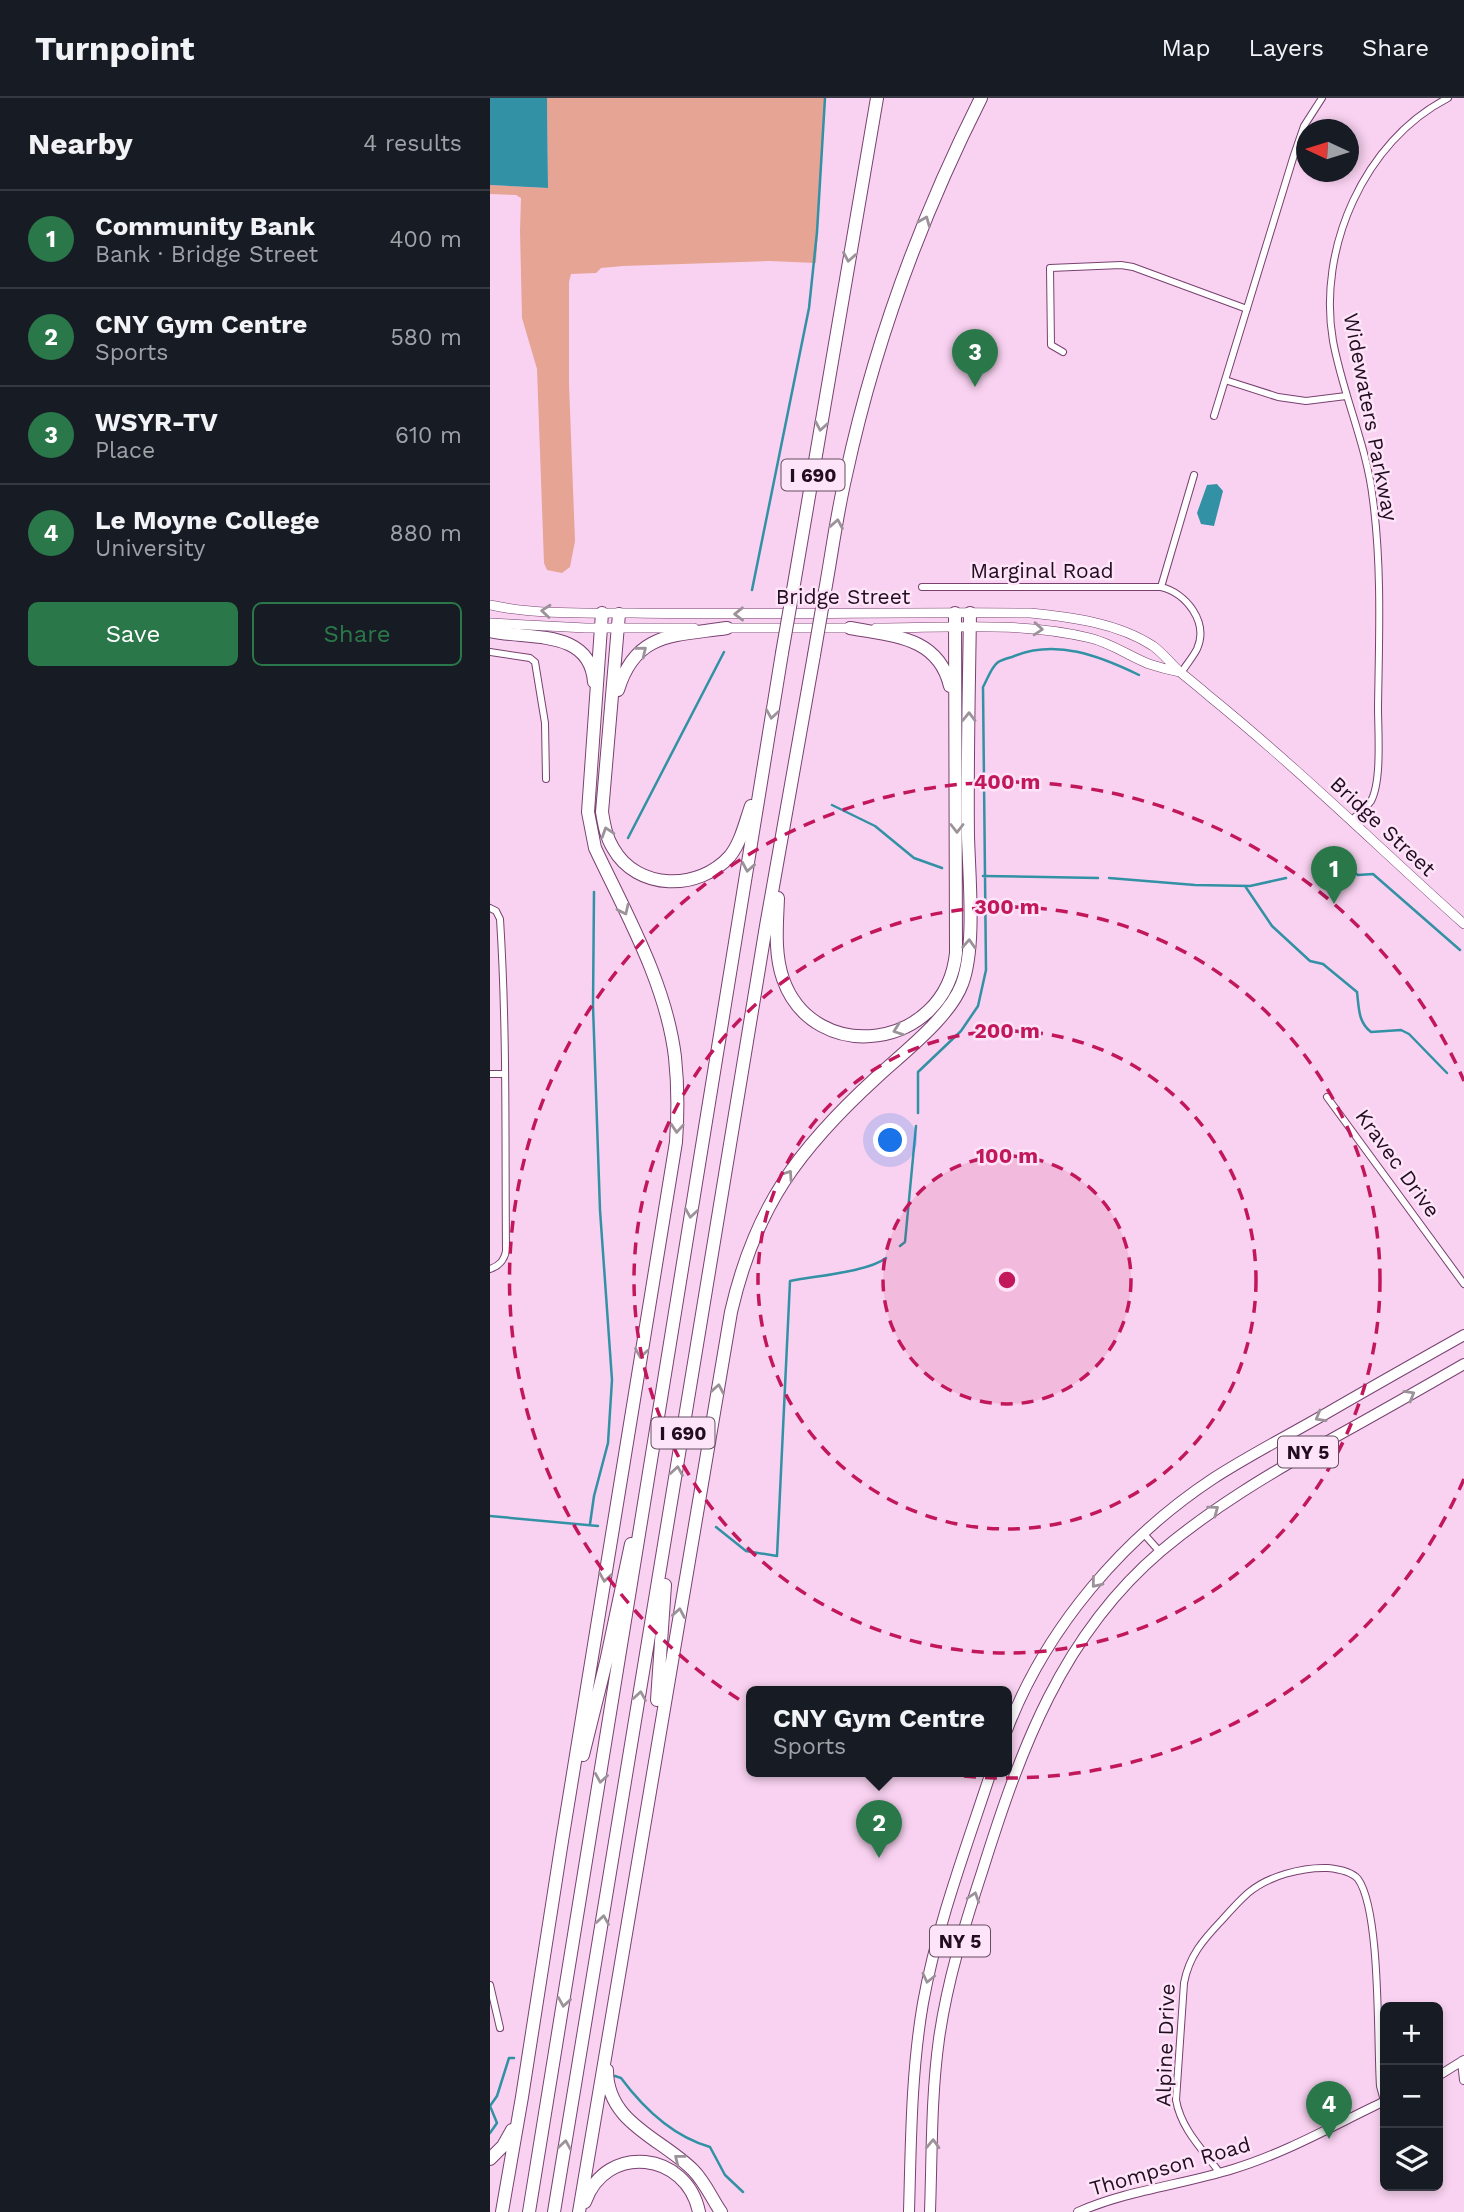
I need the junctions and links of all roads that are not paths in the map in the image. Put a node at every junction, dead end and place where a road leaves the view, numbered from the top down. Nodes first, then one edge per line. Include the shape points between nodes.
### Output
1 (875, 98) edge
2 (981, 98) edge
3 (1322, 98) edge
4 (1448, 98) edge
5 (1247, 309) junction
6 (1063, 352) dead end
7 (1225, 380) junction
8 (1346, 396) junction
9 (1214, 416) dead end
10 (1195, 475) dead end
11 (922, 587) dead end
12 (1161, 587) junction
13 (490, 605) edge
14 (955, 612) junction
15 (970, 612) junction
16 (603, 613) junction
17 (619, 614) junction
18 (490, 624) edge
19 (602, 628) junction
20 (617, 628) junction
21 (727, 628) junction
22 (850, 628) junction
23 (955, 628) junction
24 (969, 628) junction
25 (490, 631) edge
26 (490, 652) edge
27 (1181, 673) junction
28 (596, 705) junction
29 (612, 710) junction
30 (956, 712) junction
31 (761, 776) junction
32 (546, 779) dead end
33 (1352, 820) junction
34 (779, 861) junction
35 (493, 910) edge
36 (1464, 923) edge
37 (490, 1074) edge
38 (505, 1074) junction
39 (1327, 1097) dead end
40 (490, 1269) edge
41 (1464, 1284) edge
42 (1464, 1335) edge
43 (1464, 1364) edge
44 (661, 1396) junction
45 (668, 1526) junction
46 (1144, 1535) junction
47 (1160, 1552) junction
48 (1012, 1720) edge
49 (990, 1777) edge
50 (647, 1801) junction
51 (562, 1841) junction
52 (490, 1985) edge
53 (500, 2028) dead end
54 (609, 2028) junction
55 (1463, 2061) edge
56 (1443, 2073) edge
57 (1380, 2078) edge
58 (1464, 2080) edge
59 (522, 2096) junction
60 (1380, 2103) edge
61 (490, 2159) edge
62 (1220, 2173) junction
63 (502, 2212) edge
64 (529, 2212) edge
65 (554, 2212) edge
66 (580, 2212) edge
67 (699, 2212) edge
68 (721, 2212) edge
69 (909, 2212) edge
70 (930, 2212) edge
71 (1078, 2212) edge

1 -> 31 highway, I 690, bridge
34 -> 2 highway, I 690, bridge via 845,476 901,285
3 - 5 street via 1304,126
4 - 8 street, Widewaters Parkway via 1424,113 1381,155 1349,210 1333,268 1331,311
5 - 6 street via 1133,267 1050,268 1051,345
5 - 7 street
7 - 8 street via 1306,401
7 - 9 street
8 - 33 street, Widewaters Parkway via 1367,464 1377,538 1379,662 1377,780 1370,803
10 - 12 street
11 - 12 street, Marginal Road
12 - 27 street via 1171,589 1188,604 1199,626 1197,649
16 -> 13 main road, Bridge Street
14 - 15 main road, Bridge Street
14 -> 17 main road, Bridge Street
14 - 23 highway
15 - 24 highway
15 - 27 main road, Bridge Street via 1030,613 1094,623 1154,647
16 - 17 main road, Bridge Street
16 - 19 highway
17 - 20 highway
18 - 19 main road, Bridge Street
19 - 20 main road, Bridge Street
19 - 28 highway
20 - 21 main road, Bridge Street
20 - 29 highway
21 - 22 main road, Bridge Street
29 -> 21 highway via 629,662 643,649 667,637
22 - 23 main road, Bridge Street
22 - 30 highway via 910,640 932,653 947,673
23 - 24 main road, Bridge Street
23 - 30 highway
24 -> 27 main road, Bridge Street via 1055,631 1089,638
50 -> 24 highway via 731,1312 753,1239 775,1194 808,1147 945,1012 967,966
25 - 28 highway via 572,645 594,673
26 - 32 street via 535,662 545,723
27 - 33 main road, Bridge Street
28 -> 51 highway via 590,830 648,960 664,1009 675,1055 677,1116
31 -> 29 highway via 739,841 729,856 712,871 686,881 654,880 625,863 606,834 602,812
30 -> 34 highway via 956,953 951,979 928,1013 893,1033 862,1036 826,1026 804,1011 783,980 777,957
31 -> 44 highway, I 690
33 - 36 main road, Bridge Street
45 -> 34 highway, I 690
35 - 38 street via 500,919
37 - 38 street
38 - 40 street via 506,1251 499,1265
39 - 41 street, Kravec Drive
42 -> 46 main road, NY 5 via 1212,1479
47 -> 43 main road, NY 5 via 1261,1479
44 - 51 highway via 606,1662
44 -> 64 highway, I 690
45 - 50 highway
65 -> 45 highway, I 690
46 - 47 street
46 -> 48 main road, NY 5 via 1073,1611 1037,1667
70 -> 47 main road, NY 5 via 942,2018 960,1942 1005,1799 1031,1732 1083,1638 1115,1597
49 -> 69 main road, NY 5 via 943,1921 923,2002 912,2097
50 - 54 highway
51 - 59 highway
52 - 53 street
54 - 66 highway
68 -> 54 highway via 696,2172 627,2119 611,2099 606,2074
55 - 56 street
55 - 58 street
57 - 62 street, Alpine Drive via 1376,1961 1359,1881 1352,1874 1321,1868 1277,1878 1248,1893 1205,1938 1186,1975 1178,2056 1179,2115
59 - 61 highway via 508,2140
59 - 63 highway
60 - 62 street, Thompson Road
62 - 71 street, Thompson Road via 1129,2194
66 - 67 highway via 601,2176 628,2162 643,2161 663,2165 685,2181

